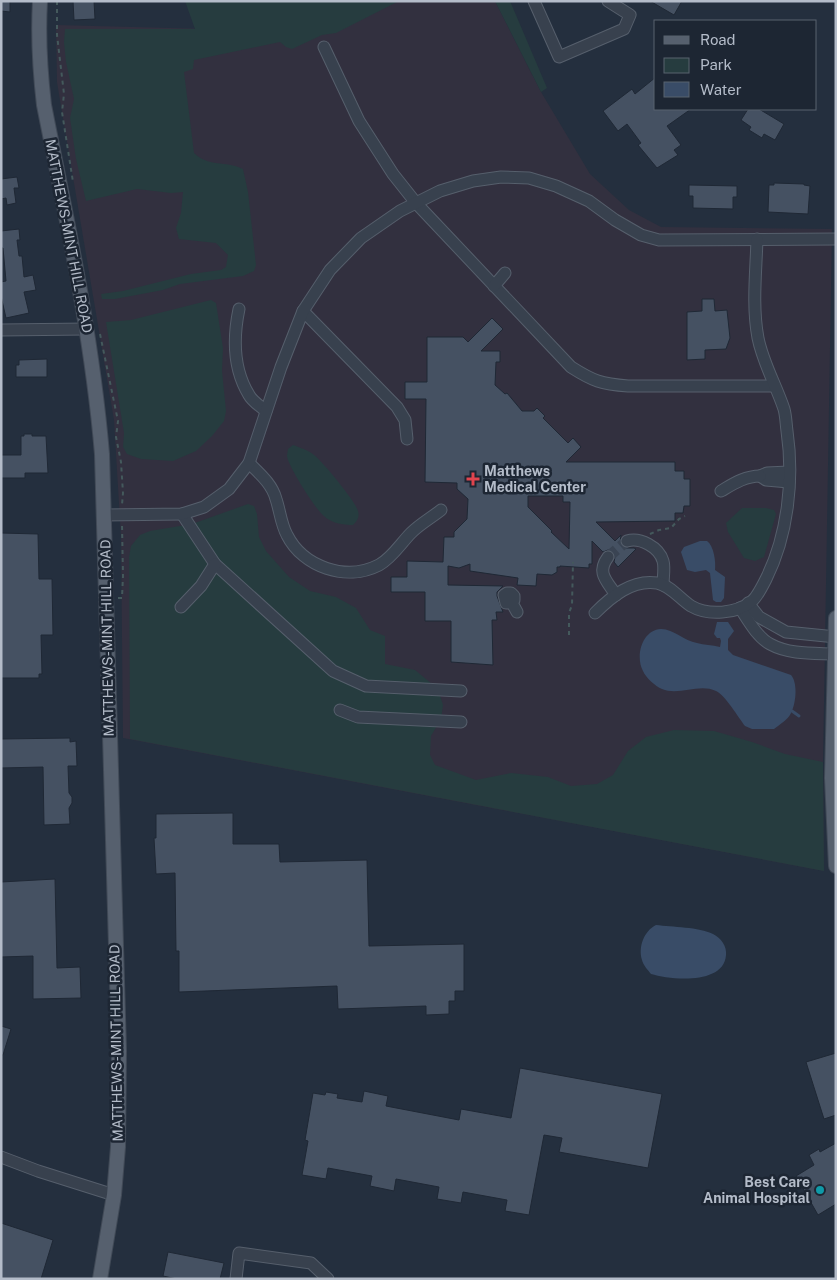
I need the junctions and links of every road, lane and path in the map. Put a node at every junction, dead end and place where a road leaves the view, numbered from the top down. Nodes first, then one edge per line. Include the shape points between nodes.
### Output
1 (40, 1) edge
2 (57, 1) edge
3 (534, 1) edge
4 (608, 1) edge
5 (324, 47) dead end
6 (74, 186) dead end
7 (416, 203) junction
8 (836, 239) edge
9 (757, 240) junction
10 (505, 273) dead end
11 (494, 286) junction
12 (239, 310) dead end
13 (303, 311) junction
14 (93, 329) junction
15 (1, 330) edge
16 (774, 386) junction
17 (266, 411) junction
18 (407, 439) dead end
19 (249, 463) junction
20 (789, 477) junction
21 (721, 491) dead end
22 (122, 504) dead end
23 (441, 510) dead end
24 (104, 514) junction
25 (182, 514) junction
26 (685, 516) dead end
27 (122, 527) dead end
28 (650, 534) dead end
29 (627, 541) dead end
30 (608, 557) dead end
31 (573, 562) dead end
32 (216, 564) junction
33 (663, 585) junction
34 (616, 595) junction
35 (122, 598) dead end
36 (744, 606) junction
37 (181, 607) dead end
38 (595, 613) dead end
39 (836, 618) edge
40 (569, 635) dead end
41 (836, 637) edge
42 (836, 654) edge
43 (461, 691) dead end
44 (340, 710) dead end
45 (461, 722) dead end
46 (836, 866) edge
47 (1, 1157) edge
48 (114, 1195) junction
49 (100, 1279) edge
50 (236, 1279) edge
51 (328, 1279) edge

1 - 14 main road, MATTHEWS-MINT HILL ROAD via 40,76 44,105
2 - 6 path via 57,35 64,94 62,112
3 - 4 street via 559,57 624,29 630,15
5 - 7 street via 359,121
7 - 9 street via 440,191 474,181 501,177 529,178 589,201 641,235 659,240
7 - 11 street
7 - 13 street via 361,238 330,270
8 - 9 street
9 - 16 street via 755,303 758,336
10 - 11 street
11 - 16 street via 571,367 604,384
12 - 17 street via 235,354 239,373 249,397
13 - 17 street
13 - 18 street via 397,407 405,420
14 - 15 street
14 - 22 path via 118,421 116,436 121,462
14 - 24 main road, MATTHEWS-MINT HILL ROAD
16 - 20 street via 784,410 790,452
17 - 19 street
19 - 23 street via 272,489 283,526 295,548 310,562 328,569 360,571 379,565 412,532
19 - 25 street via 229,489 204,507
20 - 21 street via 767,473 752,476
20 - 36 street via 789,497 777,552 766,579 752,601
24 - 25 street
24 - 48 main road, MATTHEWS-MINT HILL ROAD via 119,1051
25 - 32 street
26 - 28 path via 671,528
27 - 35 path
29 - 33 street via 638,540 658,552 664,563
30 - 34 street via 603,564 603,574
31 - 40 path
32 - 37 street
32 - 43 street via 333,671 366,686
33 - 34 street via 645,582
33 - 36 street via 698,610 716,612
34 - 38 street
36 - 41 street via 786,632
36 - 42 street via 754,628 770,644 796,653
39 - 41 main road
41 - 42 main road
42 - 46 main road via 832,778
44 - 45 street via 358,717
47 - 48 street
48 - 49 main road, MATTHEWS-MINT HILL ROAD
50 - 51 street via 238,1253 311,1263

